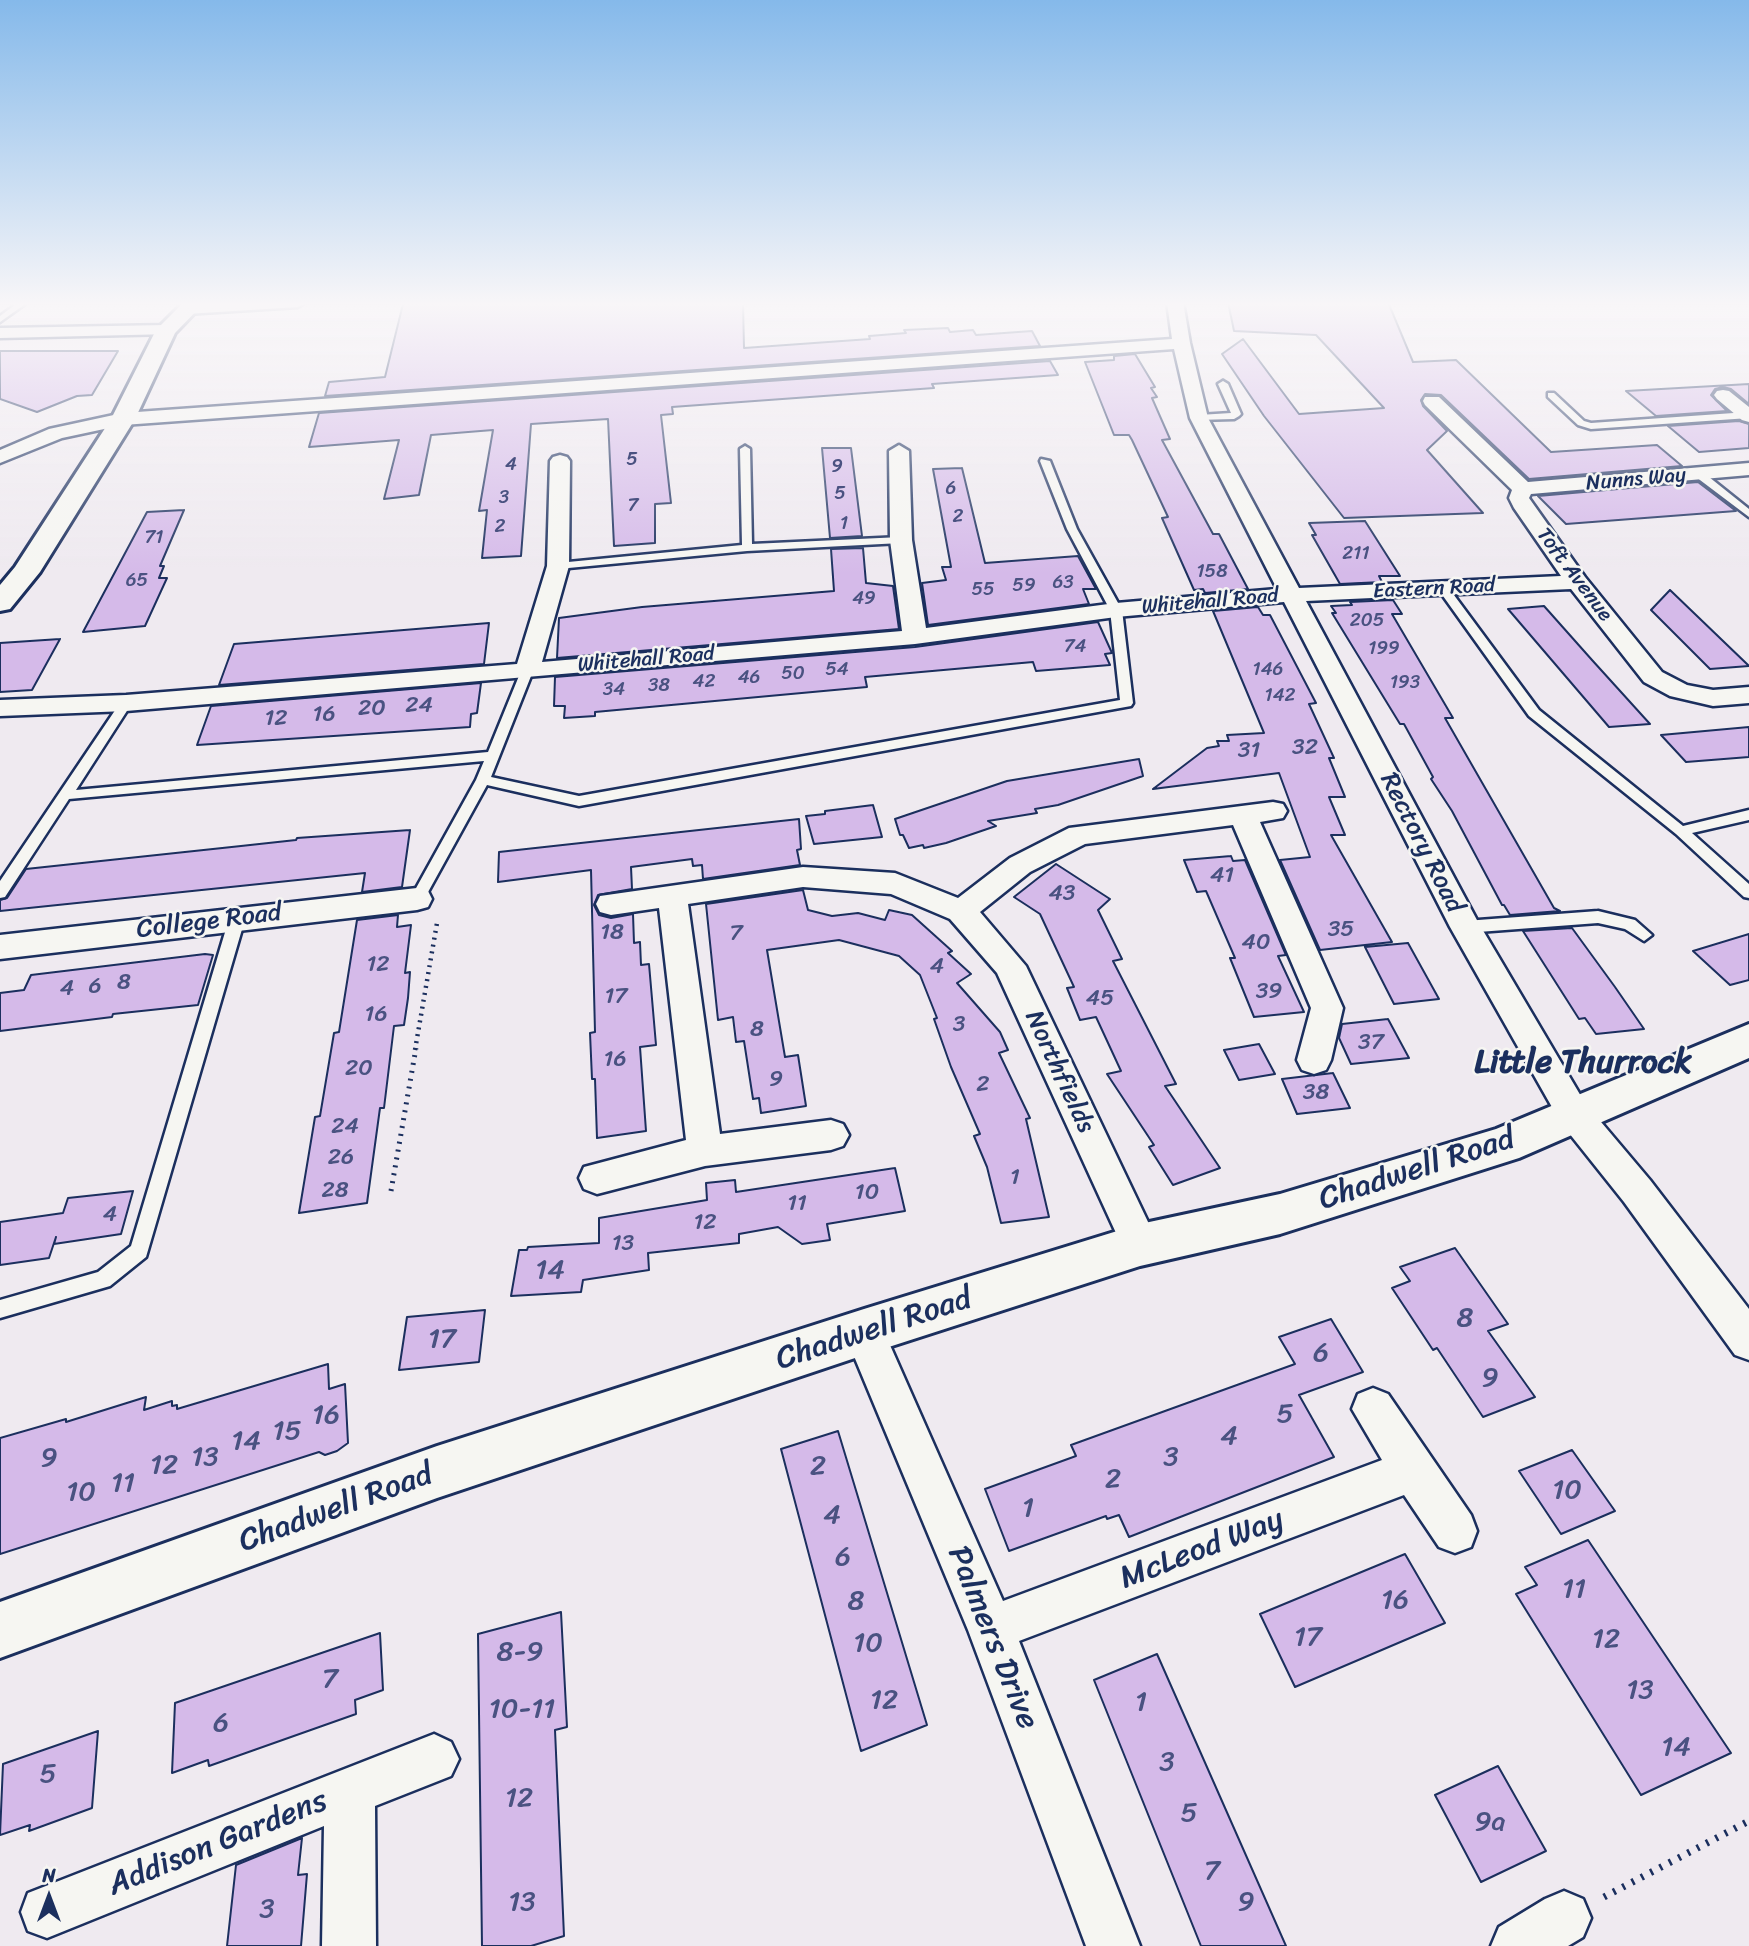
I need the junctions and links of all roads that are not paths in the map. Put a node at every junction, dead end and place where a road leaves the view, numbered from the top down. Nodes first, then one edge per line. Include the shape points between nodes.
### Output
1 (136, 393) edge
2 (488, 393) edge
3 (1193, 393) edge
4 (1227, 393) edge
5 (1551, 395) dead end
6 (1723, 395) dead end
7 (1432, 401) dead end
8 (1708, 409) dead end
9 (1745, 413) edge
10 (1199, 418) junction
11 (123, 419) junction
12 (745, 449) dead end
13 (899, 451) dead end
14 (0, 457) edge
15 (560, 461) dead end
16 (1045, 461) dead end
17 (1749, 469) edge
18 (1700, 475) junction
19 (1523, 489) junction
20 (1749, 514) edge
21 (901, 540) junction
22 (747, 548) junction
23 (558, 566) junction
24 (1577, 582) junction
25 (1444, 589) junction
26 (1291, 596) junction
27 (0, 603) edge
28 (1116, 610) junction
29 (915, 637) junction
30 (527, 671) junction
31 (1749, 695) edge
32 (126, 703) junction
33 (0, 708) edge
34 (492, 756) junction
35 (483, 780) junction
36 (66, 795) junction
37 (1749, 815) edge
38 (1681, 831) junction
39 (0, 892) edge
40 (1749, 893) edge
41 (672, 895) junction
42 (417, 899) joint
43 (611, 904) dead end
44 (961, 911) junction
45 (237, 919) junction
46 (1465, 927) junction
47 (1644, 935) dead end
48 (0, 947) edge
49 (1749, 1040) edge
50 (1314, 1060) dead end
51 (1573, 1113) junction
52 (831, 1135) dead end
53 (705, 1151) junction
54 (597, 1178) dead end
55 (1139, 1245) junction
56 (0, 1309) edge
57 (864, 1332) junction
58 (1749, 1340) edge
59 (1373, 1409) dead end
60 (1413, 1470) junction
61 (1455, 1531) dead end
62 (991, 1629) junction
63 (0, 1630) edge
64 (434, 1759) dead end
65 (350, 1791) junction
66 (47, 1912) dead end
67 (1564, 1918) road end
68 (349, 1946) edge
69 (1112, 1946) edge
70 (1518, 1946) edge

1 - 11 street
2 - 11 street
3 - 10 street, Rectory Road
4 - 10 lane via 1234,416
5 - 9 lane via 1581,423 1591,426
6 - 9 street
7 - 19 street, Toft Avenue
8 - 9 street
10 - 26 street, Rectory Road
11 - 14 street via 56,433
11 - 27 street via 26,572
12 - 22 lane
13 - 21 street
15 - 23 street
16 - 28 lane via 1072,529
17 - 18 street, Nunns Way
18 - 19 street, Nunns Way
18 - 20 lane
19 - 24 street, Toft Avenue via 1519,498 1524,508
21 - 22 lane
21 - 29 street
22 - 23 lane
23 - 30 street
24 - 25 street, Eastern Road
24 - 31 street, Toft Avenue via 1653,677 1679,691 1713,698
25 - 26 street, Eastern Road
25 - 38 lane via 1534,713
26 - 28 street, Whitehall Road
26 - 46 street, Rectory Road
28 - 29 street, Whitehall Road
28 - 35 lane via 1127,703 579,802
29 - 30 street, Whitehall Road
30 - 32 street, Whitehall Road
30 - 34 lane
32 - 33 street, Whitehall Road
32 - 36 lane
34 - 35 lane
34 - 36 lane
35 - 42 lane
36 - 39 lane
37 - 38 lane
38 - 40 lane
41 - 43 street, Northfields
41 - 44 street, Northfields via 803,877 895,884
41 - 53 street
42 - 45 street, College Road
44 - 50 street via 1020,866 1079,835 1258,813 1326,1008
44 - 55 street, Northfields via 1010,965
45 - 48 street, College Road
45 - 56 lane via 139,1251 103,1280
46 - 47 lane via 1598,917 1630,924
46 - 51 street, Rectory Road
49 - 51 street, Chadwell Road
51 - 55 street, Chadwell Road via 1504,1145 1280,1214
51 - 58 street, Rectory Road
52 - 53 street
53 - 54 street
55 - 57 street, Chadwell Road
57 - 62 street, Palmers Drive
57 - 63 street, Chadwell Road via 438,1472
59 - 60 street
60 - 61 street
60 - 62 street, McLeod Way
62 - 69 street, Palmers Drive
64 - 65 street, Addison Gardens
65 - 66 street, Addison Gardens
65 - 68 street, Addison Gardens
67 - 70 street

